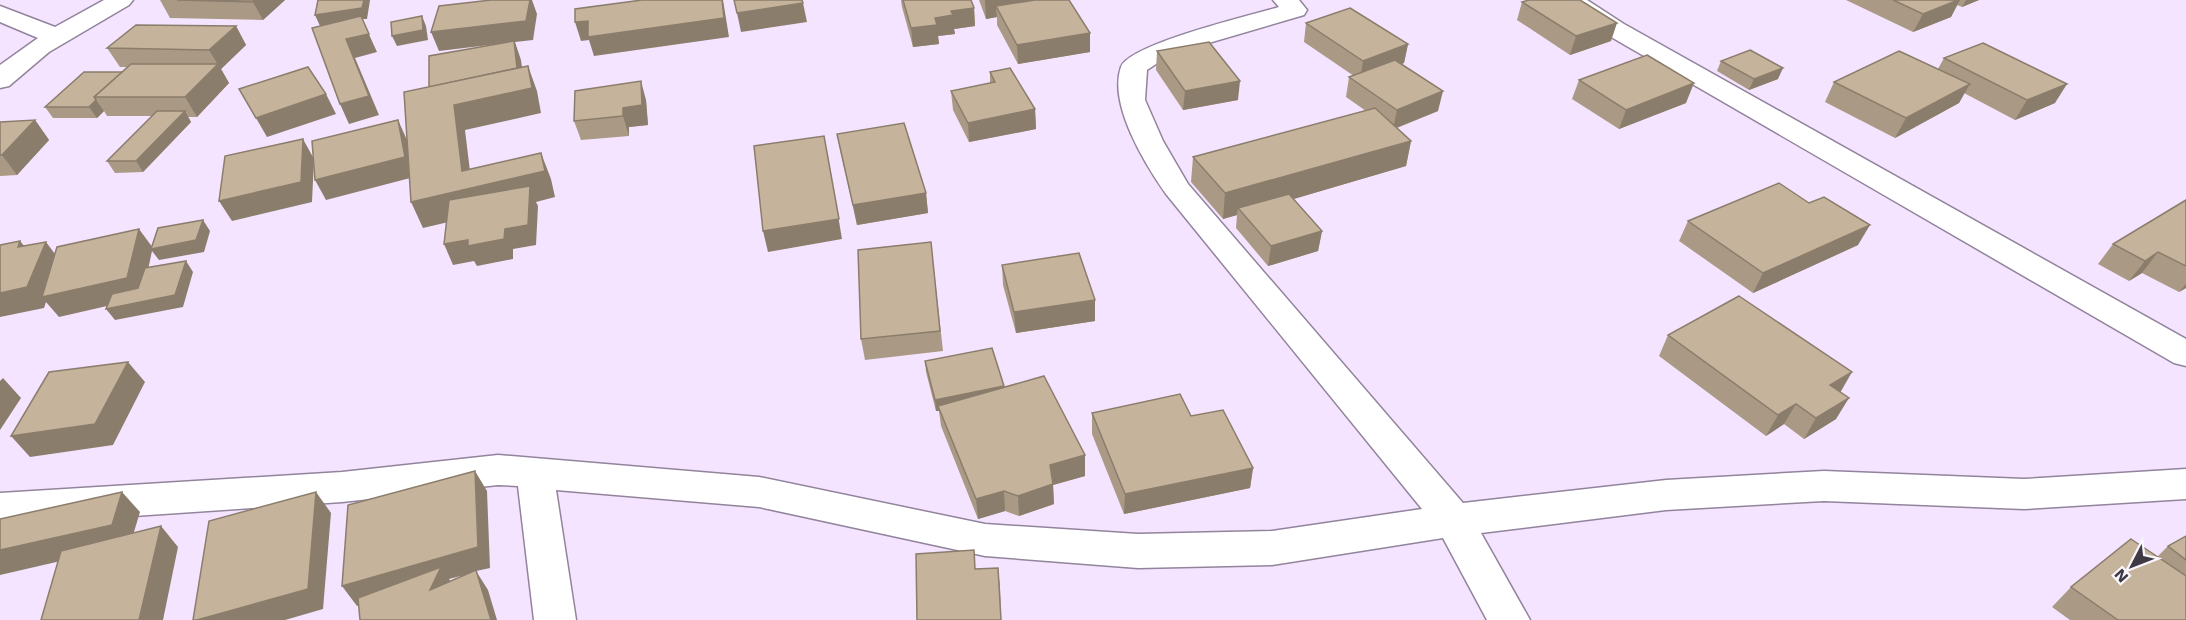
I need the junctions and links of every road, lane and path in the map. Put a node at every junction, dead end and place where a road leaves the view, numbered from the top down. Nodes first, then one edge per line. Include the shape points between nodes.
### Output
1 (121, 0) edge
2 (1285, 0) edge
3 (1571, 0) edge
4 (0, 13) edge
5 (58, 37) junction
6 (0, 80) edge
7 (2186, 354) edge
8 (536, 473) junction
9 (2186, 484) edge
10 (0, 509) edge
11 (1454, 520) junction
12 (555, 620) edge
13 (1509, 620) edge

1 - 5 street
2 - 11 street via 1295,10 1162,49 1134,67 1132,100 1149,141 1176,188
3 - 7 street via 1615,29
4 - 5 street
5 - 6 street via 8,70
8 - 10 street via 498,470 342,487
8 - 11 street via 759,492 985,540 1138,552 1272,548
8 - 12 street
9 - 11 street via 2025,494 1824,486 1666,495
11 - 13 street

